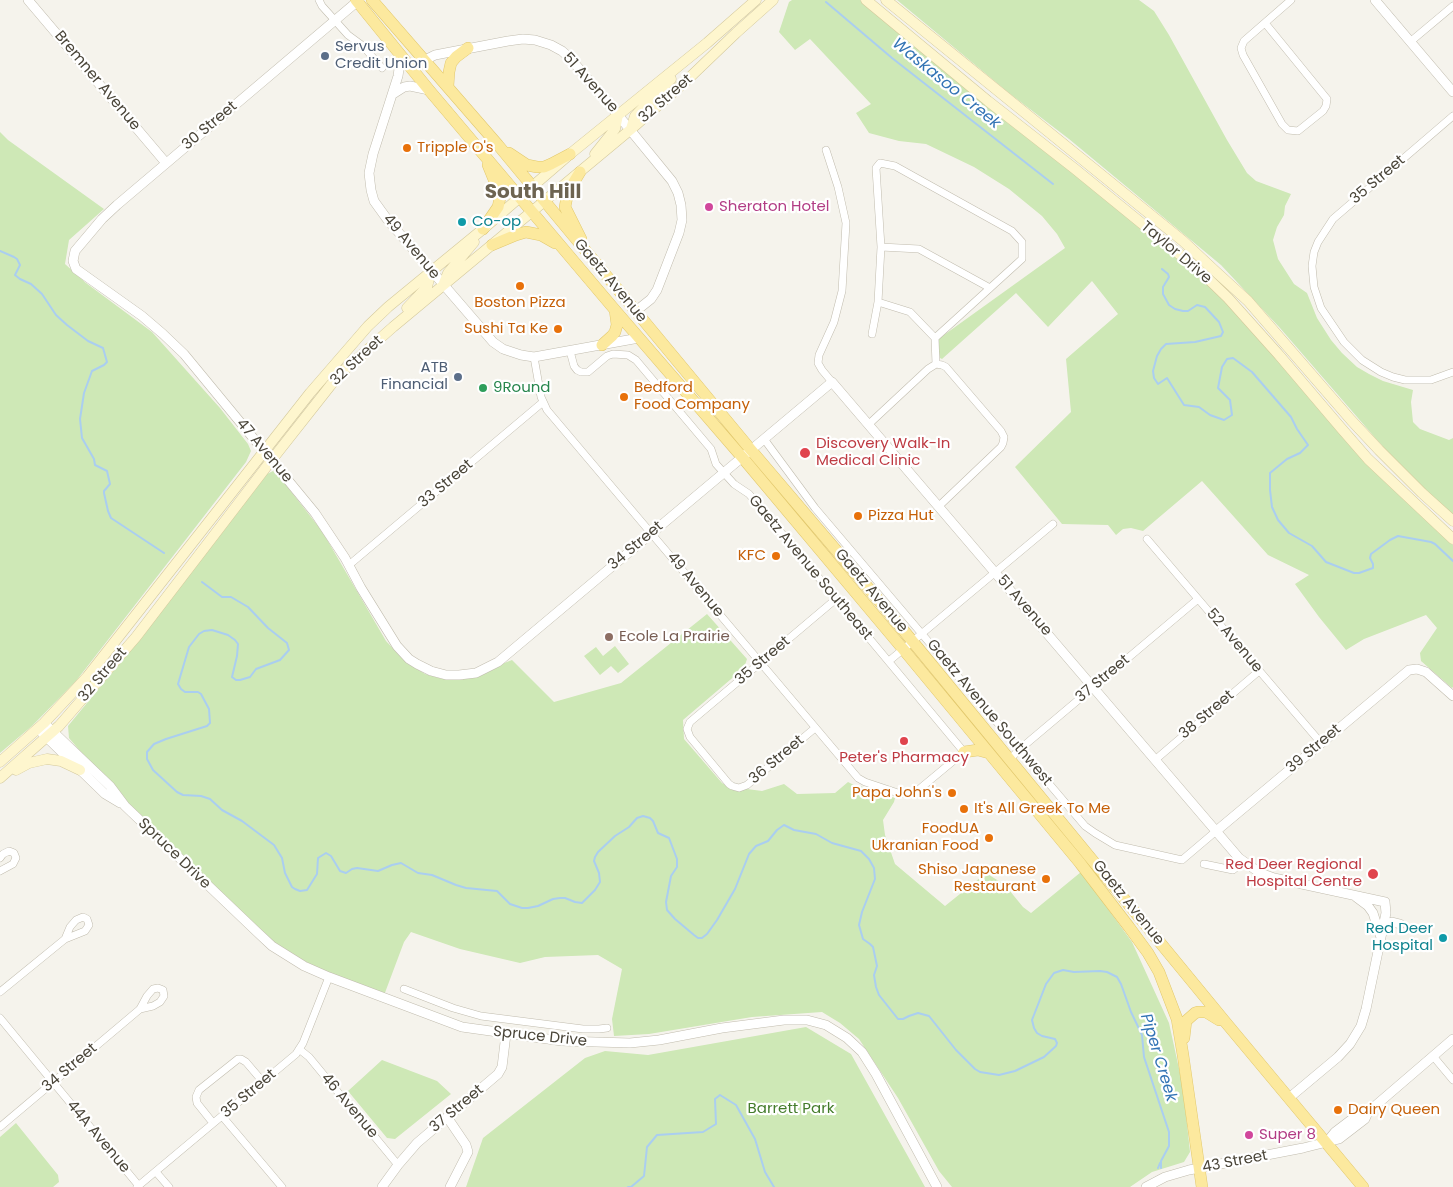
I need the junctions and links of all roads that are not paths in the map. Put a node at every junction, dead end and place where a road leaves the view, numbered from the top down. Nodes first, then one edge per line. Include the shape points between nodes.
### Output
1 (28, 0) edge
2 (320, 0) edge
3 (357, 0) edge
4 (372, 0) edge
5 (756, 0) edge
6 (773, 0) edge
7 (866, 0) edge
8 (886, 0) edge
9 (1291, 0) edge
10 (1375, 0) edge
11 (1453, 6) edge
12 (335, 20) junction
13 (1265, 23) junction
14 (387, 38) junction
15 (1410, 42) junction
16 (707, 43) junction
17 (468, 48) junction
18 (401, 55) junction
19 (425, 60) junction
20 (382, 68) dead end
21 (448, 86) junction
22 (429, 90) junction
23 (1453, 92) edge
24 (393, 94) junction
25 (618, 115) junction
26 (1453, 116) edge
27 (630, 130) junction
28 (498, 145) junction
29 (826, 150) dead end
30 (483, 154) junction
31 (570, 154) junction
32 (166, 163) junction
33 (580, 172) junction
34 (532, 187) junction
35 (520, 197) junction
36 (544, 201) junction
37 (532, 211) junction
38 (483, 229) junction
39 (492, 245) junction
40 (561, 246) junction
41 (881, 247) junction
42 (591, 258) junction
43 (73, 261) joint
44 (431, 271) junction
45 (582, 271) junction
46 (443, 285) junction
47 (990, 288) junction
48 (878, 302) junction
49 (615, 310) junction
50 (636, 311) junction
51 (394, 327) junction
52 (872, 334) dead end
53 (639, 338) junction
54 (935, 338) junction
55 (602, 345) junction
56 (570, 351) junction
57 (534, 356) junction
58 (936, 364) junction
59 (1453, 372) edge
60 (832, 382) junction
61 (704, 393) junction
62 (543, 402) junction
63 (869, 424) junction
64 (764, 439) junction
65 (751, 450) junction
66 (264, 451) junction
67 (742, 457) junction
68 (272, 460) junction
69 (724, 472) junction
70 (939, 506) junction
71 (1453, 521) edge
72 (1053, 524) dead end
73 (651, 533) junction
74 (1147, 539) dead end
75 (1453, 539) edge
76 (349, 565) junction
77 (995, 572) junction
78 (836, 599) junction
79 (1198, 599) junction
80 (917, 638) junction
81 (903, 649) junction
82 (889, 661) junction
83 (760, 663) junction
84 (425, 668) joint
85 (1259, 671) junction
86 (1093, 687) junction
87 (1453, 696) edge
88 (41, 726) junction
89 (815, 728) junction
90 (970, 730) junction
91 (50, 735) junction
92 (1321, 743) junction
93 (1020, 749) junction
94 (964, 752) junction
95 (989, 753) junction
96 (1010, 759) junction
97 (1155, 760) junction
98 (0, 762) edge
99 (80, 770) junction
100 (1, 778) edge
101 (739, 788) joint
102 (124, 806) junction
103 (1215, 832) junction
104 (0, 858) edge
105 (1243, 862) junction
106 (1204, 864) dead end
107 (0, 871) edge
108 (1351, 894) junction
109 (1400, 924) dead end
110 (1381, 938) junction
111 (65, 939) dead end
112 (329, 977) junction
113 (404, 989) dead end
114 (0, 992) edge
115 (140, 1009) dead end
116 (0, 1018) edge
117 (508, 1020) junction
118 (1227, 1024) junction
119 (607, 1028) dead end
120 (506, 1034) junction
121 (1453, 1039) edge
122 (299, 1050) junction
123 (1184, 1055) junction
124 (1433, 1056) junction
125 (1453, 1080) edge
126 (263, 1082) junction
127 (53, 1083) junction
128 (1289, 1098) junction
129 (222, 1116) junction
130 (448, 1117) junction
131 (213, 1123) junction
132 (0, 1127) edge
133 (1326, 1143) junction
134 (398, 1165) junction
135 (1200, 1169) junction
136 (156, 1172) junction
137 (138, 1186) edge
138 (169, 1187) edge
139 (282, 1187) edge
140 (382, 1187) edge
141 (450, 1187) edge
142 (937, 1187) edge
143 (1146, 1187) edge
144 (1202, 1187) edge
145 (1363, 1187) edge

1 - 32 street, Bremner Avenue
2 - 12 street
3 - 12 street, 30 Street
3 - 14 main road, Gaetz Avenue
4 - 19 main road, Gaetz Avenue
5 - 16 main road, 32 Street
6 - 27 main road, 32 Street
7 - 75 main road, Taylor Drive via 1199,270 1279,355 1368,459
8 - 71 main road, Taylor Drive via 1175,235 1248,301 1351,420
9 - 13 street
10 - 15 street
11 - 15 street
12 - 20 street
12 - 32 street, 30 Street
13 - 13 street via 1242,42 1242,52 1282,124 1288,130 1298,131 1323,111 1327,99
14 - 18 main road, Gaetz Avenue
14 - 19 main road via 418,61
15 - 23 street
16 - 25 main road, 32 Street
16 - 27 main road via 634,116
17 - 19 street, 51 Avenue
17 - 21 main road via 451,63
17 - 25 street, 51 Avenue via 523,39 551,45 570,58
18 - 22 main road, Gaetz Avenue
18 - 24 street, 49 Avenue
19 - 21 main road, Gaetz Avenue
21 - 28 main road, Gaetz Avenue
22 - 24 street via 410,86
22 - 30 main road, Gaetz Avenue
24 - 44 street, 49 Avenue via 370,165 371,190 381,211
25 - 27 street, 51 Avenue
25 - 31 main road, 32 Street
25 - 33 main road via 614,129
26 - 59 street, 35 Street via 1338,214 1322,234 1312,266 1321,308 1344,342 1362,360 1387,375 1406,380 1431,380
27 - 33 main road, 32 Street
27 - 50 street, 51 Avenue via 672,181 682,213 679,233 657,290
28 - 31 main road via 522,162 537,167 544,167
28 - 34 main road, Gaetz Avenue
29 - 60 street via 846,223 842,291 818,363
30 - 35 main road, Gaetz Avenue
30 - 38 main road via 500,198 498,207
31 - 34 main road, 32 Street
32 - 43 street, 30 Street via 102,219 75,251
33 - 36 main road, 32 Street
33 - 42 main road via 568,192 565,207
34 - 35 main road, 32 Street
34 - 36 main road, Gaetz Avenue
35 - 37 main road, Gaetz Avenue
35 - 38 main road, 32 Street
36 - 37 main road, 32 Street
36 - 42 main road, Gaetz Avenue
37 - 39 main road, 32 Street
37 - 40 main road, Gaetz Avenue
38 - 44 main road, 32 Street
38 - 46 main road via 448,273
39 - 40 main road via 531,232
39 - 46 main road, 32 Street
40 - 45 main road, Gaetz Avenue
41 - 47 street via 919,249
41 - 47 street via 876,168 880,163 894,166 928,184 1012,231 1022,242 1022,259
41 - 48 street
42 - 50 main road, Gaetz Avenue
43 - 66 street, 47 Avenue via 78,271 142,316 171,341
44 - 46 street, 49 Avenue
44 - 51 main road via 427,287 399,317
44 - 66 main road, 32 Street via 368,326
45 - 49 main road, Gaetz Avenue
45 - 50 main road via 599,282 624,310
46 - 51 main road, 32 Street
46 - 57 street, 49 Avenue via 493,342 503,349
47 - 54 street
48 - 52 street
48 - 54 street via 910,312
49 - 53 main road, Gaetz Avenue
49 - 55 main road via 615,332
50 - 61 main road, Gaetz Avenue
51 - 68 main road, 32 Street via 341,373
53 - 55 street, 49 Avenue
53 - 61 main road via 654,346 684,380
53 - 67 main road, Gaetz Avenue
54 - 58 street
55 - 56 street, 49 Avenue
56 - 57 street, 49 Avenue
56 - 69 street, Gaetz Avenue Southeast via 574,366 581,372 588,372 613,354 633,358 711,449 715,462
57 - 62 street, 49 Avenue
58 - 63 street
58 - 70 street via 946,367 1004,437 1002,445
60 - 63 street, 51 Avenue
60 - 64 street, 34 Street
61 - 65 main road, Gaetz Avenue
62 - 73 street, 49 Avenue
62 - 76 street, 33 Street
63 - 70 street, 51 Avenue
64 - 65 street, 34 Street
64 - 80 street, Gaetz Avenue Southwest
65 - 67 street, 34 Street
65 - 80 main road, Gaetz Avenue
66 - 68 street, 47 Avenue
66 - 88 main road, 32 Street via 87,677
67 - 69 street, 34 Street
67 - 81 main road, Gaetz Avenue
68 - 76 street, 47 Avenue via 315,513
68 - 91 main road, 32 Street via 136,637
69 - 73 street, 34 Street
69 - 78 street, Gaetz Avenue Southeast via 749,494
70 - 77 street, 51 Avenue
72 - 77 street
73 - 83 street, 49 Avenue
73 - 84 street, 34 Street via 492,666 476,673 459,675
74 - 79 street, 52 Avenue
76 - 84 street, 47 Avenue via 397,646 409,659
77 - 80 street
77 - 86 street, 51 Avenue
78 - 82 street, Gaetz Avenue Southeast
78 - 83 street, 35 Street
79 - 85 street, 52 Avenue
79 - 86 street, 37 Street
80 - 81 street
80 - 93 street, Gaetz Avenue Southwest
80 - 96 main road, Gaetz Avenue
81 - 82 street
81 - 90 main road, Gaetz Avenue
82 - 94 street, Gaetz Avenue Southeast
83 - 89 street, 49 Avenue
83 - 101 street, 35 Street via 690,722 687,729 729,784
85 - 92 street, 52 Avenue
85 - 97 street, 38 Street
86 - 93 street, 37 Street
86 - 97 street, 51 Avenue
87 - 92 street, 39 Street via 1426,672 1414,669 1406,672
88 - 91 street, Spruce Drive
88 - 98 main road, 32 Street
89 - 94 street, 49 Avenue via 860,780 898,793 917,791
89 - 101 street, 36 Street via 747,785
90 - 94 main road
90 - 95 main road, Gaetz Avenue
91 - 99 street, Spruce Drive
91 - 100 main road, 32 Street
91 - 102 street, Spruce Drive via 110,786
92 - 103 street, 39 Street
93 - 96 street, 37 Street
93 - 103 street, Gaetz Avenue Southwest via 1081,822 1115,845 1182,860
94 - 95 main road via 978,750
95 - 123 main road, Gaetz Avenue via 1148,953 1159,972 1176,1019
96 - 118 main road, Gaetz Avenue
97 - 103 street, 51 Avenue
99 - 100 main road via 61,761 46,759 29,763
99 - 102 street, Spruce Drive via 105,794
102 - 112 street, Spruce Drive via 272,946
103 - 105 street, 51 Avenue
104 - 107 street via 9,851 16,858 13,864
105 - 106 street via 1233,870
105 - 108 street, 51 Avenue via 1274,878
108 - 110 street via 1373,913
108 - 110 street, 51 Avenue via 1385,902
109 - 110 street via 1388,924
110 - 128 street via 1366,1009 1356,1035 1338,1057
111 - 114 street
112 - 120 street, Spruce Drive via 462,1027
112 - 122 street, 35 Street
113 - 117 street, Spruce Drive via 458,1010
115 - 127 street, 34 Street
116 - 127 street, 44A Avenue
117 - 119 street, Spruce Drive via 588,1030
117 - 120 street, 37 Street
118 - 123 main road via 1206,1012 1191,1015 1185,1026
118 - 128 main road, Gaetz Avenue
120 - 130 street, 37 Street via 502,1067 498,1074
120 - 142 street, Spruce Drive via 562,1041 630,1043 784,1020 807,1020 826,1025 848,1038 862,1052
121 - 124 street, 43 Street
122 - 126 street, 35 Street
122 - 134 street, 46 Avenue
123 - 135 main road
124 - 125 street
124 - 133 street, 43 Street via 1368,1112 1365,1119 1344,1136
126 - 129 street, 35 Street
126 - 131 street via 246,1062 235,1060 199,1090 196,1097 198,1106
127 - 132 street, 34 Street
127 - 137 street, 44A Avenue
128 - 133 main road, Gaetz Avenue
129 - 131 street, 35 Street
129 - 139 street
130 - 134 street, 37 Street via 417,1143
130 - 141 street via 468,1152
131 - 136 street, 35 Street
133 - 135 street, 43 Street
133 - 145 main road, Gaetz Avenue
134 - 140 street, 37 Street
135 - 143 street, 43 Street via 1165,1177
135 - 144 main road
136 - 137 street, 35 Street
136 - 138 street

